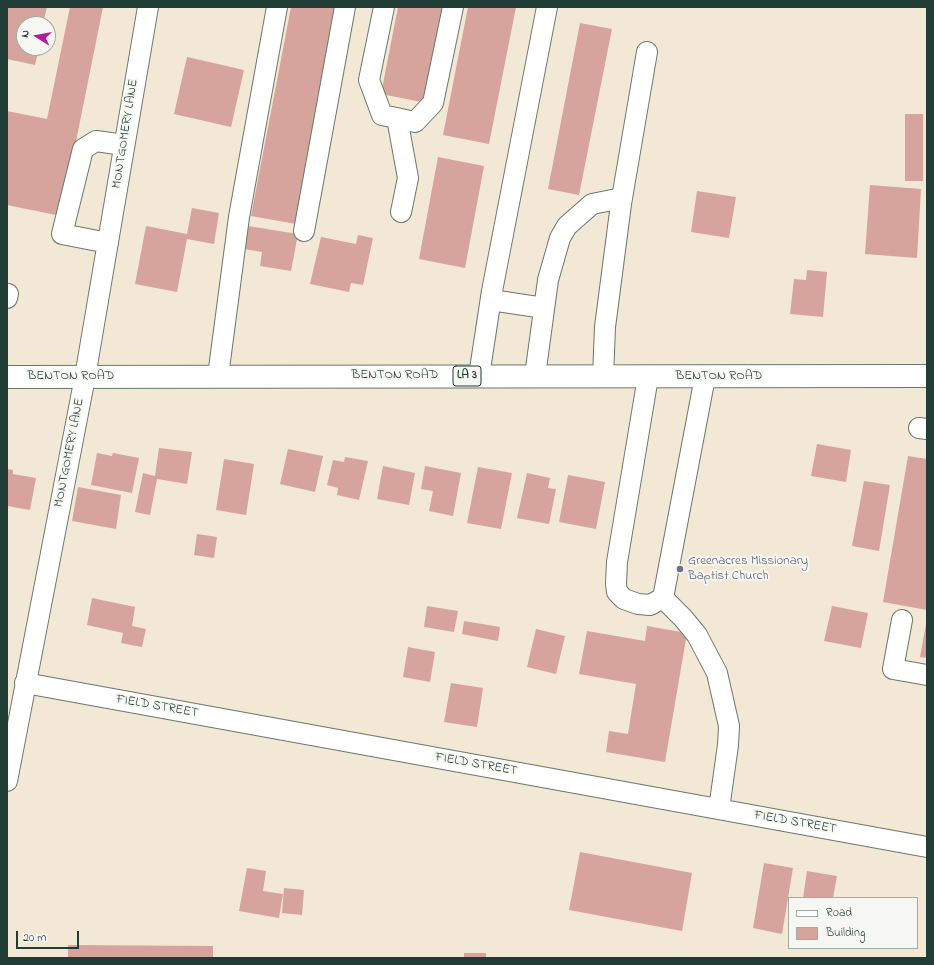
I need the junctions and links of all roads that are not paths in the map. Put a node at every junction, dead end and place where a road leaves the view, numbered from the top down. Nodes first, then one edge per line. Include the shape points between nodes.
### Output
1 (148, 7) edge
2 (278, 7) edge
3 (345, 7) edge
4 (384, 7) edge
5 (453, 7) edge
6 (547, 7) edge
7 (647, 52) dead end
8 (397, 118) junction
9 (124, 145) junction
10 (622, 198) junction
11 (402, 212) dead end
12 (304, 231) dead end
13 (108, 243) junction
14 (491, 300) junction
15 (544, 308) junction
16 (218, 376) junction
17 (478, 376) junction
18 (535, 376) junction
19 (927, 376) edge
20 (7, 377) edge
21 (85, 377) junction
22 (603, 377) junction
23 (648, 377) junction
24 (705, 377) junction
25 (663, 598) junction
26 (902, 620) dead end
27 (927, 675) edge
28 (25, 683) junction
29 (7, 781) edge
30 (719, 809) junction
31 (927, 847) edge

1 - 9 street, MONTGOMERY LANE
2 - 16 street via 239,217
3 - 12 street
4 - 8 street via 369,80 382,115
5 - 8 street via 433,103 415,122
6 - 14 street
7 - 10 street
8 - 11 street via 408,178
9 - 13 street, MONTGOMERY LANE
9 - 13 street via 96,141 83,149 62,234
10 - 15 street via 592,204 567,226 554,257
10 - 22 street via 605,327
13 - 21 street, MONTGOMERY LANE
14 - 15 street
14 - 17 street
15 - 18 street
16 - 17 main road, BENTON ROAD / LA 3
16 - 21 main road, BENTON ROAD / LA 3
17 - 18 main road, BENTON ROAD / LA 3
18 - 22 main road, BENTON ROAD / LA 3
19 - 24 main road, BENTON ROAD / LA 3
20 - 21 main road, BENTON ROAD / LA 3
21 - 28 street, MONTGOMERY LANE
22 - 23 main road, BENTON ROAD / LA 3
23 - 24 main road, BENTON ROAD / LA 3
23 - 25 street via 617,562 616,584 617,592 624,599 638,604 650,604
24 - 25 street
25 - 30 street via 697,635 718,673 729,726
26 - 27 street via 893,669
28 - 29 street, MONTGOMERY LANE
28 - 30 street, FIELD STREET
30 - 31 street, FIELD STREET

